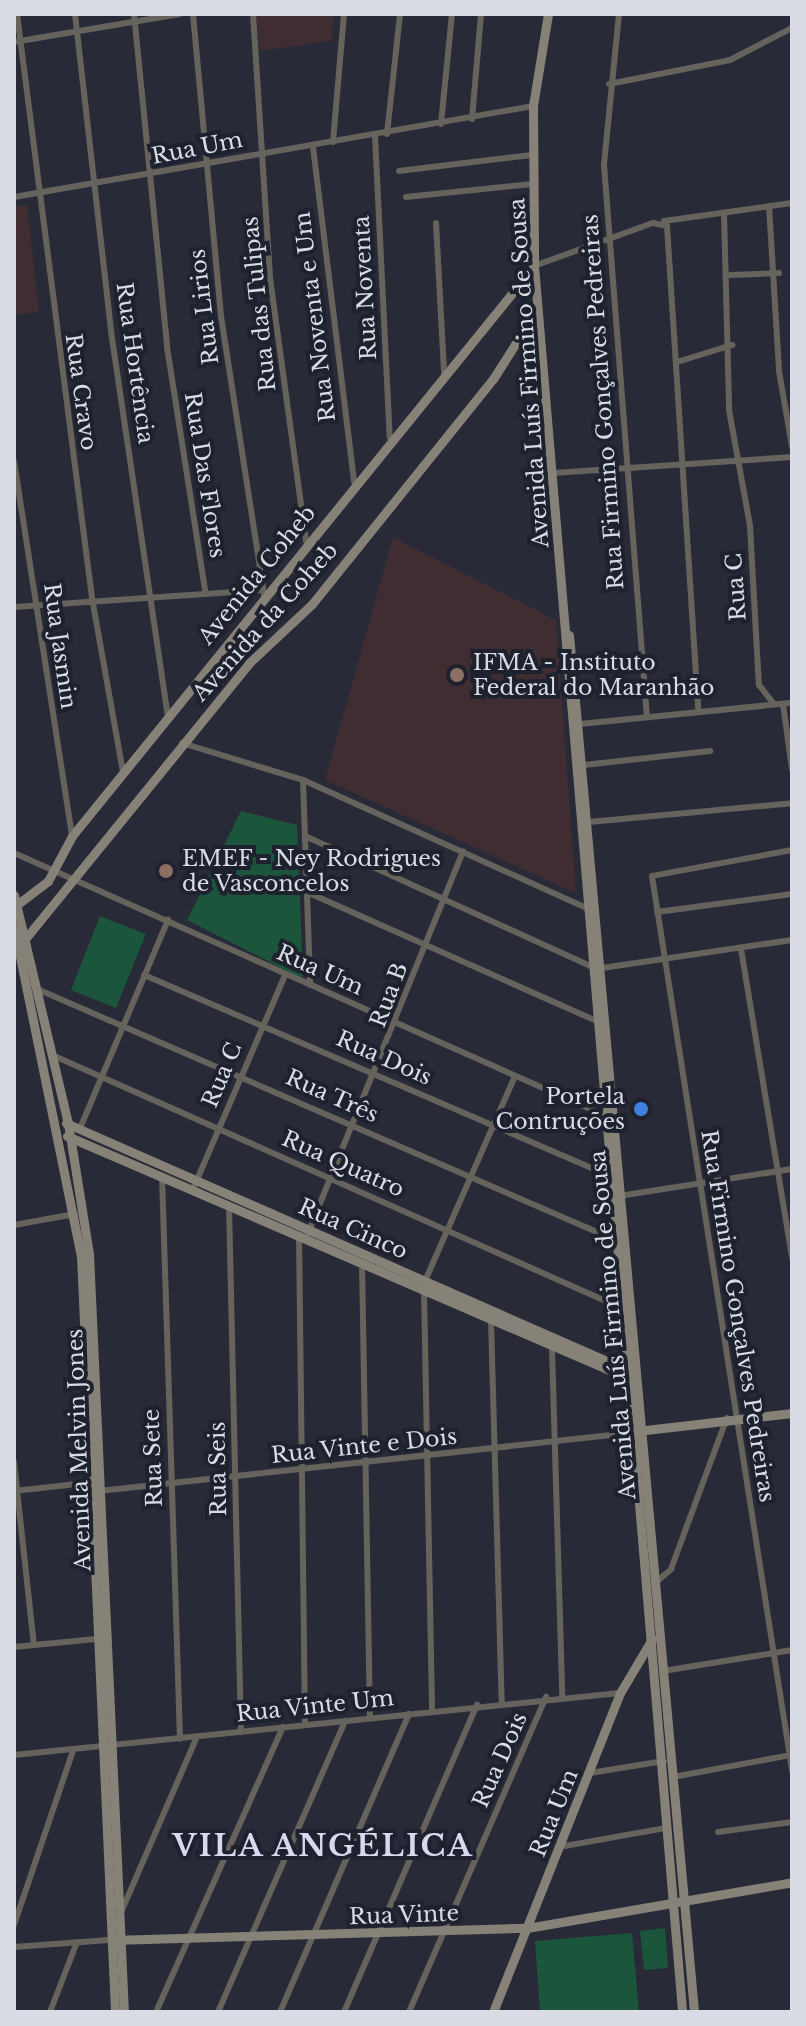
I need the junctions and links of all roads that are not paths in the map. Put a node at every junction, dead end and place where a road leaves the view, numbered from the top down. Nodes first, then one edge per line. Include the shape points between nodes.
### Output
1 (17, 14) edge
2 (75, 14) edge
3 (180, 14) edge
4 (193, 14) edge
5 (253, 14) edge
6 (344, 14) edge
7 (400, 14) edge
8 (452, 14) edge
9 (481, 14) edge
10 (548, 14) edge
11 (619, 14) edge
12 (134, 18) edge
13 (792, 28) edge
14 (77, 32) junction
15 (17, 42) edge
16 (609, 84) junction
17 (533, 106) junction
18 (472, 119) junction
19 (441, 124) junction
20 (387, 134) junction
21 (375, 136) junction
22 (333, 142) junction
23 (313, 147) junction
24 (265, 154) junction
25 (532, 155) junction
26 (208, 163) junction
27 (399, 171) dead end
28 (149, 175) junction
29 (532, 184) junction
30 (93, 185) junction
31 (36, 193) junction
32 (14, 197) edge
33 (406, 197) dead end
34 (792, 203) edge
35 (769, 206) junction
36 (724, 213) junction
37 (664, 221) junction
38 (436, 223) dead end
39 (608, 242) junction
40 (534, 266) junction
41 (779, 273) junction
42 (730, 275) junction
43 (538, 309) junction
44 (732, 345) junction
45 (677, 362) junction
46 (444, 373) junction
47 (390, 438) junction
48 (792, 446) edge
49 (792, 457) edge
50 (14, 461) edge
51 (738, 462) junction
52 (683, 467) junction
53 (553, 473) junction
54 (626, 474) junction
55 (354, 483) junction
56 (306, 542) junction
57 (205, 590) junction
58 (263, 592) junction
59 (148, 595) junction
60 (92, 598) junction
61 (38, 605) junction
62 (14, 607) edge
63 (569, 635) junction
64 (792, 703) edge
65 (778, 704) junction
66 (698, 711) junction
67 (168, 716) junction
68 (647, 717) junction
69 (580, 724) junction
70 (182, 743) junction
71 (710, 751) dead end
72 (584, 765) junction
73 (792, 769) edge
74 (123, 772) junction
75 (303, 780) junction
76 (792, 803) edge
77 (584, 809) junction
78 (589, 822) junction
79 (72, 836) junction
80 (305, 836) junction
81 (792, 850) edge
82 (463, 851) junction
83 (14, 853) edge
84 (54, 871) junction
85 (70, 877) junction
86 (309, 893) junction
87 (792, 894) edge
88 (445, 898) junction
89 (15, 902) edge
90 (591, 910) junction
91 (657, 912) junction
92 (168, 920) junction
93 (14, 927) edge
94 (25, 939) junction
95 (792, 940) edge
96 (427, 947) junction
97 (741, 949) junction
98 (16, 952) edge
99 (662, 965) junction
100 (598, 968) junction
101 (144, 975) junction
102 (285, 975) junction
103 (310, 985) junction
104 (35, 988) junction
105 (597, 1021) junction
106 (124, 1024) junction
107 (263, 1024) junction
108 (398, 1024) junction
109 (52, 1055) junction
110 (377, 1074) junction
111 (241, 1076) junction
112 (515, 1076) junction
113 (101, 1078) junction
114 (608, 1116) junction
115 (68, 1123) junction
116 (57, 1124) junction
117 (81, 1126) junction
118 (354, 1126) junction
119 (493, 1127) junction
120 (219, 1128) junction
121 (65, 1136) junction
122 (792, 1169) edge
123 (776, 1171) junction
124 (608, 1175) junction
125 (162, 1176) junction
126 (470, 1178) junction
127 (331, 1180) junction
128 (195, 1184) junction
129 (700, 1185) junction
130 (619, 1196) junction
131 (229, 1205) junction
132 (78, 1214) junction
133 (14, 1225) edge
134 (448, 1228) junction
135 (305, 1235) junction
136 (613, 1239) junction
137 (792, 1258) edge
138 (362, 1263) junction
139 (425, 1286) junction
140 (623, 1292) junction
141 (619, 1307) junction
142 (491, 1320) junction
143 (552, 1349) junction
144 (629, 1375) junction
145 (792, 1413) edge
146 (732, 1418) junction
147 (635, 1431) junction
148 (555, 1444) junction
149 (492, 1451) junction
150 (428, 1456) junction
151 (14, 1462) edge
152 (363, 1463) junction
153 (300, 1469) junction
154 (236, 1478) junction
155 (172, 1484) junction
156 (96, 1486) junction
157 (15, 1491) edge
158 (654, 1584) junction
159 (655, 1638) junction
160 (96, 1639) junction
161 (34, 1645) junction
162 (14, 1647) edge
163 (792, 1650) edge
164 (772, 1653) junction
165 (663, 1671) junction
166 (620, 1693) junction
167 (562, 1696) junction
168 (546, 1697) junction
169 (502, 1703) junction
170 (477, 1704) junction
171 (432, 1711) junction
172 (409, 1714) junction
173 (370, 1717) junction
174 (345, 1721) junction
175 (305, 1725) junction
176 (283, 1727) junction
177 (241, 1732) junction
178 (197, 1737) junction
179 (180, 1739) junction
180 (104, 1748) junction
181 (73, 1751) junction
182 (14, 1755) edge
183 (790, 1755) junction
184 (666, 1760) junction
185 (792, 1770) edge
186 (590, 1773) junction
187 (673, 1777) junction
188 (792, 1822) edge
189 (673, 1826) junction
190 (718, 1832) dead end
191 (559, 1847) junction
192 (792, 1882) edge
193 (685, 1901) junction
194 (673, 1903) junction
195 (117, 1922) junction
196 (14, 1925) edge
197 (527, 1928) junction
198 (444, 1933) junction
199 (378, 1934) junction
200 (314, 1936) junction
201 (249, 1938) junction
202 (187, 1939) junction
203 (113, 1940) junction
204 (77, 1942) junction
205 (14, 1947) edge
206 (50, 2012) edge
207 (115, 2012) edge
208 (124, 2012) edge
209 (156, 2012) edge
210 (218, 2012) edge
211 (280, 2012) edge
212 (344, 2012) edge
213 (409, 2012) edge
214 (493, 2012) edge
215 (682, 2012) edge
216 (694, 2012) edge

1 - 15 street, Rua Cravo
2 - 14 street, Rua Hortência
3 - 12 street
4 - 26 street, Rua Lirios
5 - 24 street, Rua das Tulipas
6 - 22 street
7 - 20 street
8 - 19 street
9 - 18 street
10 - 17 main road, Avenida Luís Firmino de Sousa
11 - 16 street, Rua Firmino Gonçalves Pedreiras
12 - 14 street
12 - 28 street
13 - 16 street via 730,60
14 - 15 street
14 - 30 street, Rua Hortência
15 - 31 street, Rua Cravo
16 - 39 street, Rua Firmino Gonçalves Pedreiras
17 - 18 street, Rua Um
17 - 25 main road, Avenida Luís Firmino de Sousa
18 - 19 street, Rua Um
19 - 20 street, Rua Um
20 - 21 street, Rua Um
21 - 22 street, Rua Um
21 - 47 street, Rua Noventa
22 - 23 street, Rua Um
23 - 24 street, Rua Um
23 - 55 street, Rua Noventa e Um
24 - 26 street, Rua Um
24 - 56 street, Rua das Tulipas via 270,278
25 - 27 street
25 - 29 main road, Avenida Luís Firmino de Sousa
26 - 28 street, Rua Um
26 - 58 street, Rua Lirios via 221,316
28 - 30 street, Rua Um
28 - 57 street, Rua Das Flores
29 - 33 street
29 - 40 main road, Avenida Luís Firmino de Sousa
30 - 31 street, Rua Um
30 - 59 street, Rua Hortência
31 - 32 street, Rua Um
31 - 60 street, Rua Cravo
34 - 35 street
35 - 36 street
35 - 41 street
36 - 37 street
36 - 42 street, Rua C
37 - 39 street
37 - 45 street
38 - 46 street
39 - 40 street
39 - 54 street, Rua Firmino Gonçalves Pedreiras
40 - 43 main road, Avenida Luís Firmino de Sousa
40 - 46 main road, Avenida Coheb
41 - 42 street
41 - 48 street via 779,371
42 - 44 street, Rua C
43 - 53 main road, Avenida Luís Firmino de Sousa
43 - 70 main road, Avenida da Coheb via 493,379 312,604
44 - 45 street
44 - 51 street, Rua C via 728,392
45 - 52 street
46 - 47 main road, Avenida Coheb
47 - 55 main road, Avenida Coheb
49 - 51 street
50 - 61 street, Rua Jasmin
51 - 52 street
51 - 65 street, Rua C via 750,526 759,685
52 - 54 street
52 - 66 street
53 - 54 street
53 - 63 main road, Avenida Luís Firmino de Sousa
54 - 68 street, Rua Firmino Gonçalves Pedreiras
55 - 56 main road, Avenida Coheb
56 - 58 main road, Avenida Coheb
57 - 58 street
57 - 59 street
58 - 67 main road, Avenida Coheb
59 - 60 street
59 - 67 street, Rua Hortência
60 - 61 street
60 - 74 street, Rua Cravo
61 - 62 street
61 - 79 street, Rua Jasmin
63 - 69 main road, Avenida Luís Firmino de Sousa
63 - 77 main road, Avenida Luís Firmino de Sousa
64 - 65 street
65 - 66 street
65 - 73 street, Rua C
66 - 68 street
67 - 74 main road, Avenida Coheb
68 - 69 street
69 - 72 main road, Avenida Luís Firmino de Sousa
70 - 75 street
70 - 85 main road, Avenida da Coheb
71 - 72 street
72 - 77 main road, Avenida Luís Firmino de Sousa
74 - 79 main road, Avenida Coheb
75 - 80 street
75 - 82 street
76 - 78 street
77 - 78 main road, Avenida Luís Firmino de Sousa
77 - 90 main road, Avenida Luís Firmino de Sousa
78 - 90 main road, Avenida Luís Firmino de Sousa
79 - 84 main road, Avenida Coheb
80 - 86 street
80 - 88 street
81 - 91 street, Rua Firmino Gonçalves Pedreiras via 657,870 652,876
82 - 88 street, Rua B
82 - 90 street
83 - 84 street, Rua Um
84 - 85 street, Rua Um
84 - 89 main road, Avenida Coheb
85 - 92 street, Rua Um
85 - 94 main road, Avenida da Coheb
86 - 96 street
86 - 103 street
87 - 91 street
88 - 96 street, Rua B
88 - 100 street
89 - 94 main road, Avenida Melvin Jones
90 - 100 main road, Avenida Luís Firmino de Sousa
91 - 99 street, Rua Firmino Gonçalves Pedreiras
92 - 101 street
92 - 102 street, Rua Um
93 - 98 main road, Avenida Melvin Jones
94 - 98 main road, Avenida da Coheb
94 - 104 main road, Avenida Melvin Jones
95 - 97 street
96 - 105 street
96 - 108 street, Rua B
97 - 99 street
97 - 123 street
98 - 116 main road, Avenida Melvin Jones
99 - 100 street
99 - 129 street, Rua Firmino Gonçalves Pedreiras
100 - 105 main road, Avenida Luís Firmino de Sousa
100 - 114 main road, Avenida Luís Firmino de Sousa
101 - 106 street
101 - 107 street, Rua Dois
102 - 103 street, Rua Um
102 - 107 street, Rua C
103 - 108 street, Rua Um
104 - 106 street, Rua Três
104 - 109 main road, Avenida Melvin Jones
105 - 114 main road, Avenida Luís Firmino de Sousa
106 - 111 street, Rua Três
106 - 113 street
107 - 110 street, Rua Dois
107 - 111 street, Rua C
108 - 110 street, Rua B
108 - 112 street, Rua Um
109 - 113 street, Rua Quatro
109 - 115 main road, Avenida Melvin Jones
110 - 118 street, Rua B
110 - 119 street, Rua Dois
111 - 118 street, Rua Três
111 - 120 street, Rua C
112 - 114 street, Rua Um
112 - 119 street
113 - 117 street
113 - 120 street, Rua Quatro
114 - 124 main road, Avenida Luís Firmino de Sousa
114 - 130 main road, Avenida Luís Firmino de Sousa
115 - 116 main road, Rua Cinco
115 - 117 main road, Rua Cinco
115 - 121 main road, Avenida Melvin Jones
116 - 121 main road, Avenida Melvin Jones
117 - 128 main road, Rua Cinco
118 - 126 street, Rua Três
118 - 127 street, Rua B
119 - 124 street, Rua Dois
119 - 126 street
120 - 127 street, Rua Quatro
120 - 128 street, Rua C
121 - 125 main road, Rua Cinco
121 - 132 main road, Avenida Melvin Jones
122 - 123 street
123 - 129 street
123 - 137 street
124 - 136 main road, Avenida Luís Firmino de Sousa
125 - 128 main road, Rua Cinco
125 - 155 street, Rua Sete
126 - 134 street
126 - 136 street, Rua Três
127 - 134 street, Rua Quatro
127 - 135 street, Rua B
128 - 131 main road, Rua Cinco
128 - 135 main road, Rua Cinco
129 - 130 street
129 - 146 street, Rua Firmino Gonçalves Pedreiras
130 - 140 main road, Avenida Luís Firmino de Sousa
131 - 135 main road, Rua Cinco
131 - 154 street, Rua Seis
132 - 133 street
132 - 156 main road, Avenida Melvin Jones
134 - 139 street
134 - 141 street, Rua Quatro
135 - 138 main road, Rua Cinco
135 - 139 main road, Rua Cinco
135 - 153 street, Rua Cinco
136 - 140 main road, Avenida Luís Firmino de Sousa
138 - 139 main road, Rua Cinco
138 - 152 street
139 - 142 main road, Rua Cinco
139 - 144 main road, Rua Cinco
139 - 150 street
140 - 141 main road, Avenida Luís Firmino de Sousa
140 - 144 main road, Avenida Luís Firmino de Sousa
141 - 144 main road, Avenida Luís Firmino de Sousa
142 - 143 main road, Rua Cinco
142 - 149 street, Rua Dois
143 - 144 main road, Rua Cinco
143 - 148 street
144 - 147 main road, Avenida Luís Firmino de Sousa
145 - 146 main road
146 - 147 main road
146 - 158 street via 671,1569
146 - 164 street, Rua Firmino Gonçalves Pedreiras
147 - 148 street, Rua Vinte e Dois
147 - 158 main road, Avenida Luís Firmino de Sousa
147 - 159 main road, Avenida Luís Firmino de Sousa
148 - 149 street, Rua Vinte e Dois
148 - 167 street
149 - 150 street, Rua Vinte e Dois
149 - 169 street, Rua Dois
150 - 152 street, Rua Vinte e Dois
150 - 171 street
151 - 157 street
152 - 153 street, Rua Vinte e Dois
152 - 173 street
153 - 154 street, Rua Vinte e Dois
153 - 175 street, Rua Cinco
154 - 155 street, Rua Vinte e Dois
154 - 177 street, Rua Seis
155 - 156 street, Rua Vinte e Dois
155 - 179 street, Rua Sete
156 - 157 street, Rua Vinte e Dois
156 - 160 main road, Avenida Melvin Jones
156 - 180 main road, Avenida Melvin Jones
157 - 161 street
158 - 159 main road, Avenida Luís Firmino de Sousa
159 - 165 main road, Avenida Luís Firmino de Sousa
159 - 166 main road, Rua Um
159 - 184 main road, Avenida Luís Firmino de Sousa
160 - 161 street
160 - 180 main road, Avenida Melvin Jones
161 - 162 street
163 - 164 street
164 - 165 street
164 - 183 street, Rua Firmino Gonçalves Pedreiras
165 - 184 main road, Avenida Luís Firmino de Sousa
166 - 167 street, Rua Vinte Um
166 - 186 main road, Rua Um
167 - 168 street, Rua Vinte Um
168 - 169 street, Rua Vinte Um
168 - 198 street, Rua Dois
169 - 170 street, Rua Vinte Um
170 - 171 street, Rua Vinte Um
170 - 199 street
171 - 172 street, Rua Vinte Um
172 - 173 street, Rua Vinte Um
172 - 200 street
173 - 174 street, Rua Vinte Um
174 - 175 street, Rua Vinte Um
174 - 201 street
175 - 176 street, Rua Vinte Um
176 - 177 street, Rua Vinte Um
176 - 202 street
177 - 178 street, Rua Vinte Um
178 - 179 street, Rua Vinte Um
178 - 195 street
179 - 180 street, Rua Vinte Um
180 - 181 street, Rua Vinte Um
180 - 195 main road, Avenida Melvin Jones
180 - 203 main road, Avenida Melvin Jones
181 - 182 street, Rua Vinte Um
181 - 196 street
183 - 185 street, Rua Firmino Gonçalves Pedreiras
183 - 187 street
184 - 186 street
184 - 187 main road, Avenida Luís Firmino de Sousa
184 - 189 main road, Avenida Luís Firmino de Sousa
186 - 191 main road, Rua Um
187 - 189 main road, Avenida Luís Firmino de Sousa
188 - 190 street
189 - 191 street
189 - 193 main road, Avenida Luís Firmino de Sousa
189 - 194 main road, Avenida Luís Firmino de Sousa
191 - 197 main road, Rua Um
192 - 193 main road, Rua Vinte
193 - 194 main road, Rua Vinte
193 - 216 main road, Avenida Luís Firmino de Sousa
194 - 197 main road, Rua Vinte
194 - 215 main road, Avenida Luís Firmino de Sousa
195 - 203 main road, Avenida Melvin Jones
197 - 198 main road, Rua Vinte
197 - 214 main road, Rua Um
198 - 199 main road, Rua Vinte
198 - 213 street, Rua Dois
199 - 200 main road, Rua Vinte
199 - 212 street
200 - 201 main road, Rua Vinte
200 - 211 street
201 - 202 main road, Rua Vinte
201 - 210 street
202 - 203 main road, Rua Vinte
202 - 209 street
203 - 204 street, Rua Vinte
203 - 207 main road, Avenida Melvin Jones
203 - 208 main road, Avenida Melvin Jones
204 - 205 street, Rua Vinte
204 - 206 street

